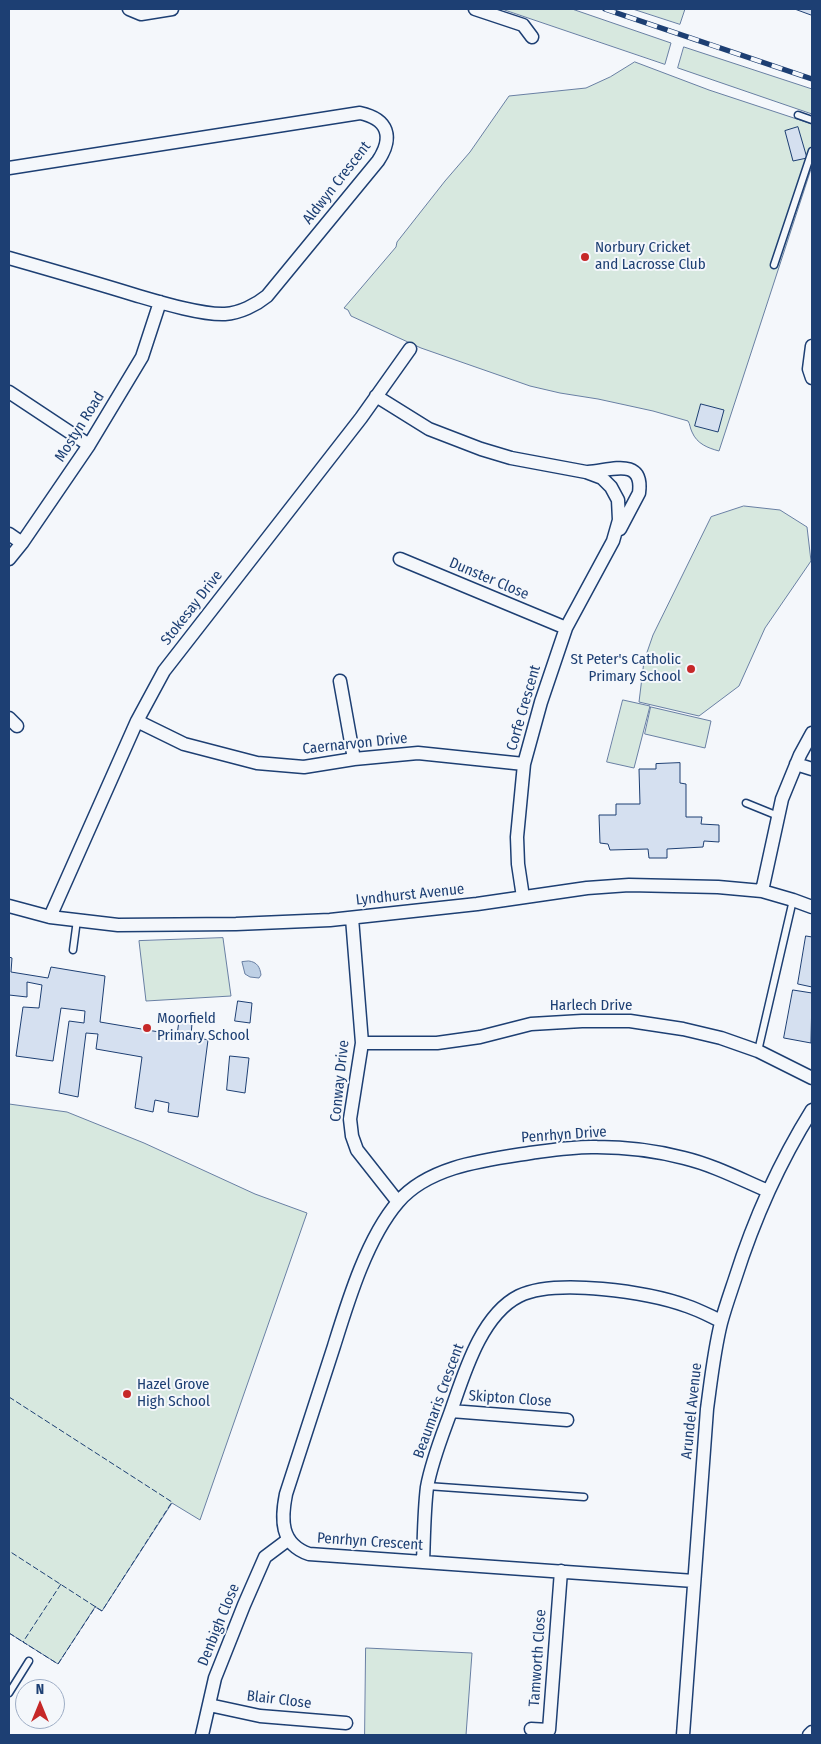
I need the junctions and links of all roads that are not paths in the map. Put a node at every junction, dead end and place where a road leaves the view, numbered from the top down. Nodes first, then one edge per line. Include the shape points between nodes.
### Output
1 (129, 9) edge
2 (172, 9) edge
3 (475, 9) edge
4 (532, 37) dead end
5 (798, 115) dead end
6 (812, 120) edge
7 (812, 151) edge
8 (9, 168) edge
9 (9, 258) edge
10 (774, 266) dead end
11 (160, 302) junction
12 (812, 346) edge
13 (410, 349) dead end
14 (812, 378) edge
15 (9, 392) edge
16 (376, 396) junction
17 (89, 445) junction
18 (586, 472) junction
19 (9, 534) edge
20 (613, 541) junction
21 (22, 543) junction
22 (9, 560) edge
23 (400, 560) dead end
24 (566, 628) junction
25 (340, 681) dead end
26 (137, 721) junction
27 (812, 733) edge
28 (354, 759) junction
29 (524, 764) junction
30 (796, 764) junction
31 (812, 769) edge
32 (746, 803) dead end
33 (778, 816) junction
34 (762, 891) junction
35 (523, 897) junction
36 (793, 900) junction
37 (9, 906) edge
38 (812, 907) edge
39 (50, 917) junction
40 (352, 918) junction
41 (77, 920) junction
42 (73, 950) dead end
43 (362, 1044) junction
44 (758, 1051) junction
45 (812, 1078) edge
46 (812, 1110) edge
47 (768, 1192) junction
48 (398, 1202) junction
49 (721, 1321) junction
50 (451, 1411) junction
51 (567, 1420) dead end
52 (428, 1486) junction
53 (584, 1497) dead end
54 (289, 1539) junction
55 (423, 1562) junction
56 (561, 1571) junction
57 (694, 1581) junction
58 (29, 1661) dead end
59 (9, 1693) edge
60 (209, 1705) junction
61 (346, 1723) dead end
62 (531, 1729) dead end
63 (812, 1732) edge
64 (202, 1735) edge
65 (683, 1735) edge
66 (810, 1735) edge

1 - 2 street via 141,14
3 - 4 street via 523,25
5 - 6 lane
7 - 10 lane
8 - 11 street, Aldwyn Crescent via 360,113 379,120 387,136 385,150 258,304 226,314
9 - 11 street, Aldwyn Crescent
11 - 17 street, Mostyn Road via 142,357
12 - 14 street via 809,368
13 - 16 street, Stokesay Drive
15 - 17 street
16 - 18 street, Corfe Crescent via 429,429 481,449
16 - 26 street, Stokesay Drive via 174,657
17 - 21 street, Mostyn Road
18 - 20 street, Corfe Crescent via 602,478 618,500 619,520
18 - 20 street, Corfe Crescent via 619,467 637,476 638,493
19 - 21 street
20 - 24 street, Corfe Crescent
21 - 22 street, Mostyn Road
23 - 24 street, Dunster Close
24 - 29 street, Corfe Crescent
25 - 28 street
26 - 28 street, Caernarvon Drive via 184,744 257,763 304,767
26 - 39 street, Stokesay Drive
27 - 30 street
28 - 29 street, Caernarvon Drive via 418,753
29 - 35 street, Corfe Crescent via 517,837
30 - 31 street
30 - 33 street
32 - 33 lane
33 - 34 street
34 - 35 street, Lyndhurst Avenue via 630,886
34 - 36 street, Lyndhurst Avenue
35 - 40 street, Lyndhurst Avenue
36 - 38 street, Lyndhurst Avenue
36 - 44 lane
37 - 39 street, Lyndhurst Avenue
39 - 41 street, Lyndhurst Avenue
40 - 41 street, Lyndhurst Avenue via 236,924 118,925
40 - 43 street, Conway Drive
41 - 42 lane
43 - 44 street, Harlech Drive via 436,1044 531,1024 582,1020 630,1021 682,1029
43 - 48 street, Conway Drive via 350,1119 352,1136 357,1150
44 - 45 street, Harlech Drive
46 - 47 street, Arundel Avenue
47 - 48 street, Penrhyn Drive via 717,1168 682,1158 596,1146 477,1161 416,1186
47 - 49 street, Arundel Avenue via 743,1253
48 - 54 street via 364,1261 289,1484 282,1513
49 - 50 street, Beaumaris Crescent via 687,1306 617,1291 576,1286 546,1288 519,1296 501,1308 478,1341
49 - 57 street, Arundel Avenue via 707,1409
50 - 51 street, Skipton Close
50 - 52 street, Beaumaris Crescent via 435,1452
52 - 53 lane
52 - 55 street, Beaumaris Crescent
54 - 55 street, Penrhyn Crescent via 300,1551 308,1554
54 - 60 street, Denbigh Close via 265,1557 215,1678
55 - 56 street, Penrhyn Crescent
56 - 57 street, Penrhyn Crescent
56 - 62 street, Tamworth Close via 549,1730
57 - 65 street, Arundel Avenue
58 - 59 lane
60 - 61 street, Blair Close via 260,1716
60 - 64 street, Denbigh Close
63 - 66 street

